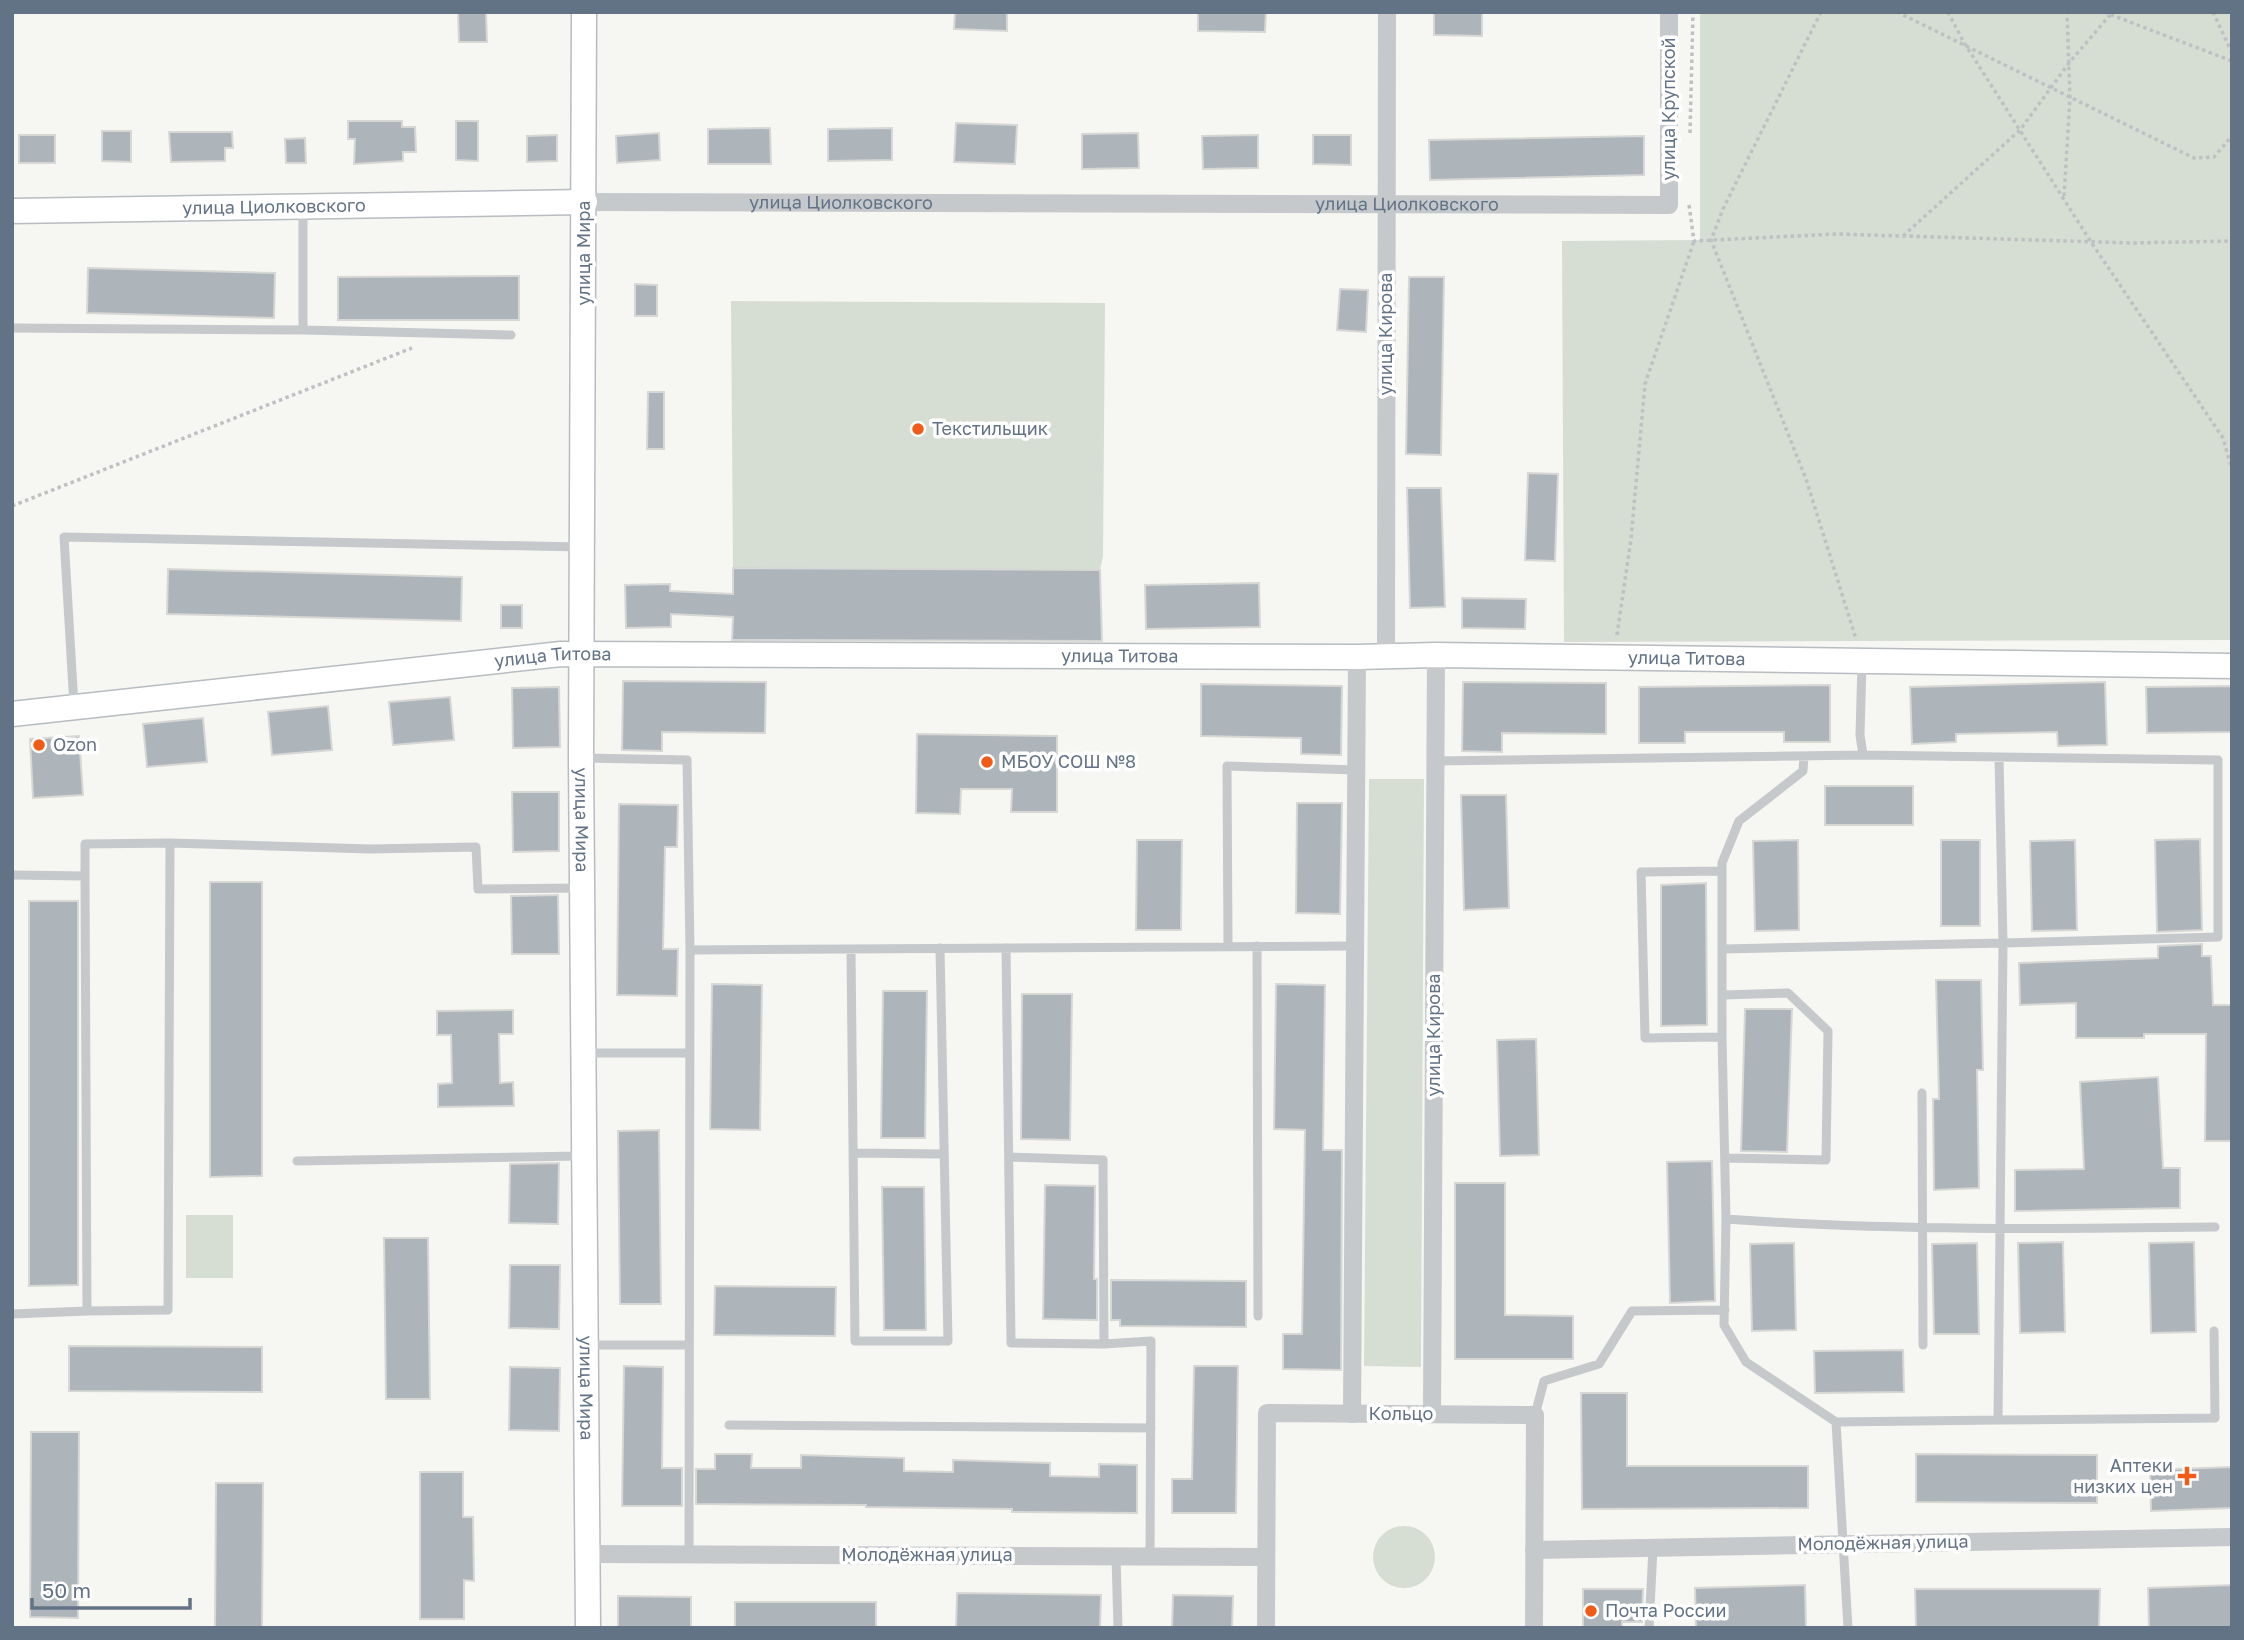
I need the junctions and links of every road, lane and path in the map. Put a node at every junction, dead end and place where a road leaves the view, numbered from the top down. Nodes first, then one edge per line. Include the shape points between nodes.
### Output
1 (584, 12) edge
2 (1387, 12) edge
3 (1669, 12) edge
4 (1821, 12) edge
5 (1897, 12) edge
6 (1948, 12) edge
7 (2067, 12) edge
8 (2104, 12) edge
9 (2213, 12) edge
10 (2110, 15) junction
11 (1967, 48) junction
12 (2232, 53) edge
13 (2232, 61) edge
14 (2069, 63) junction
15 (2052, 89) junction
16 (2070, 98) junction
17 (2020, 130) junction
18 (2232, 136) edge
19 (2063, 198) junction
20 (584, 202) junction
21 (1689, 203) dead end
22 (1669, 205) joint
23 (303, 206) junction
24 (1385, 206) junction
25 (12, 211) edge
26 (1903, 236) junction
27 (1711, 240) junction
28 (1694, 241) junction
29 (2232, 241) edge
30 (2091, 242) junction
31 (12, 328) edge
32 (303, 330) junction
33 (450, 333) junction
34 (511, 335) dead end
35 (2232, 470) edge
36 (12, 506) edge
37 (583, 547) junction
38 (582, 654) junction
39 (1436, 655) junction
40 (1386, 656) junction
41 (1357, 657) junction
42 (1614, 658) junction
43 (1862, 661) junction
44 (2232, 666) edge
45 (74, 708) junction
46 (12, 714) edge
47 (1863, 755) junction
48 (1804, 756) junction
49 (1999, 757) junction
50 (581, 758) junction
51 (1435, 761) junction
52 (1356, 770) junction
53 (170, 843) junction
54 (1722, 871) junction
55 (12, 875) edge
56 (85, 876) junction
57 (582, 888) junction
58 (2003, 943) junction
59 (1228, 946) junction
60 (1256, 946) junction
61 (1355, 946) junction
62 (940, 948) junction
63 (1006, 948) junction
64 (851, 949) junction
65 (1723, 949) junction
66 (690, 950) junction
67 (1723, 995) junction
68 (1722, 1037) junction
69 (582, 1053) junction
70 (690, 1053) junction
71 (1922, 1093) dead end
72 (853, 1153) junction
73 (944, 1154) junction
74 (583, 1156) junction
75 (1009, 1157) junction
76 (1725, 1158) junction
77 (297, 1161) dead end
78 (1726, 1219) junction
79 (1924, 1227) junction
80 (2215, 1227) dead end
81 (2001, 1229) junction
82 (1725, 1310) junction
83 (87, 1311) junction
84 (12, 1314) edge
85 (1258, 1316) dead end
86 (2214, 1331) dead end
87 (1104, 1344) junction
88 (585, 1345) junction
89 (689, 1345) junction
90 (1923, 1345) dead end
91 (1352, 1414) junction
92 (1432, 1414) junction
93 (1535, 1415) junction
94 (1998, 1420) junction
95 (1836, 1422) junction
96 (729, 1425) dead end
97 (1151, 1428) junction
98 (2232, 1537) edge
99 (1843, 1544) junction
100 (1653, 1548) junction
101 (1534, 1550) junction
102 (588, 1554) junction
103 (689, 1554) junction
104 (1116, 1556) junction
105 (1150, 1556) junction
106 (1266, 1557) junction
107 (588, 1628) edge
108 (1118, 1628) edge
109 (1266, 1628) edge
110 (1534, 1628) edge
111 (1648, 1628) edge
112 (1848, 1628) edge

1 - 20 street, улица Мира
2 - 24 street, улица Кирова
3 - 22 street, улица Крупской
4 - 27 path
5 - 11 path
6 - 11 path
7 - 14 path
8 - 10 path
9 - 12 path
10 - 13 path
10 - 14 path
11 - 15 path
11 - 17 path
14 - 15 path
14 - 16 path
15 - 16 path
15 - 17 path
16 - 18 path via 2194,158 2214,157
16 - 19 path
17 - 19 path
17 - 26 path
19 - 30 path
20 - 23 street, улица Циолковского
20 - 24 street, улица Циолковского
20 - 37 street, улица Мира
21 - 28 path
22 - 24 street, улица Циолковского
23 - 25 street, улица Циолковского
23 - 32 lane
24 - 40 street, улица Кирова
26 - 27 path
26 - 30 path
27 - 28 path
27 - 43 path via 1806,479
28 - 42 path via 1645,384 1631,539
29 - 30 path
30 - 35 path via 2222,438
31 - 32 lane
32 - 33 lane
33 - 34 lane
33 - 36 path
37 - 38 street, улица Мира
37 - 45 lane via 64,537
38 - 41 street, улица Титова
38 - 45 street, улица Титова
38 - 50 street, улица Мира
39 - 40 street, улица Титова
39 - 42 street, улица Титова
39 - 51 street, улица Кирова
40 - 41 street, улица Титова
41 - 52 street
42 - 43 street, улица Титова
43 - 44 street, улица Титова
43 - 47 lane
45 - 46 street, улица Титова
47 - 48 lane
47 - 49 lane
48 - 51 lane
48 - 54 lane via 1803,771 1739,821
49 - 58 lane
49 - 58 lane via 2218,760 2218,937
50 - 57 street, улица Мира
50 - 66 lane via 687,760
51 - 92 street, улица Кирова
52 - 59 lane via 1227,765
52 - 61 street
53 - 56 lane via 85,844
53 - 57 lane via 476,847 478,889
53 - 83 lane via 167,1310
54 - 65 lane
54 - 68 lane via 1641,872 1645,1038
55 - 56 lane
56 - 83 lane
57 - 69 street, улица Мира
58 - 65 lane
58 - 81 lane
59 - 60 lane
59 - 63 lane
60 - 61 lane
60 - 85 lane
61 - 91 street
62 - 63 lane
62 - 64 lane
62 - 73 lane
63 - 75 lane
64 - 66 lane
64 - 72 lane
65 - 67 lane
66 - 70 lane
67 - 68 lane
67 - 76 lane via 1788,993 1828,1031 1826,1160
68 - 76 lane
69 - 70 lane
69 - 74 street, улица Мира
70 - 89 lane
71 - 79 lane
72 - 73 lane
72 - 73 lane via 855,1342 948,1342
74 - 77 lane
74 - 88 street, улица Мира
75 - 87 lane via 1103,1160
75 - 87 lane via 1011,1343
76 - 78 lane
78 - 79 lane
78 - 82 lane
79 - 81 lane
79 - 90 lane
80 - 81 lane
81 - 94 lane
82 - 93 lane via 1632,1311 1599,1364 1544,1381
82 - 95 lane via 1724,1325 1746,1362
83 - 84 lane
86 - 94 lane via 2215,1418
87 - 97 lane via 1151,1341
88 - 89 lane
88 - 102 street, улица Мира
89 - 103 lane
91 - 92 street, Кольцо
91 - 106 street, Кольцо via 1267,1413
92 - 93 street, Кольцо
93 - 101 street
94 - 95 lane
95 - 99 lane
96 - 97 lane
97 - 105 lane
98 - 99 street, Молодёжная улица
99 - 100 street, Молодёжная улица
99 - 112 lane
100 - 101 street, Молодёжная улица
100 - 111 lane
101 - 110 street
102 - 103 street, Молодёжная улица
102 - 107 street, улица Мира
103 - 104 street, Молодёжная улица
104 - 105 street, Молодёжная улица
104 - 108 lane
105 - 106 street, Молодёжная улица
106 - 109 street, Кольцо

